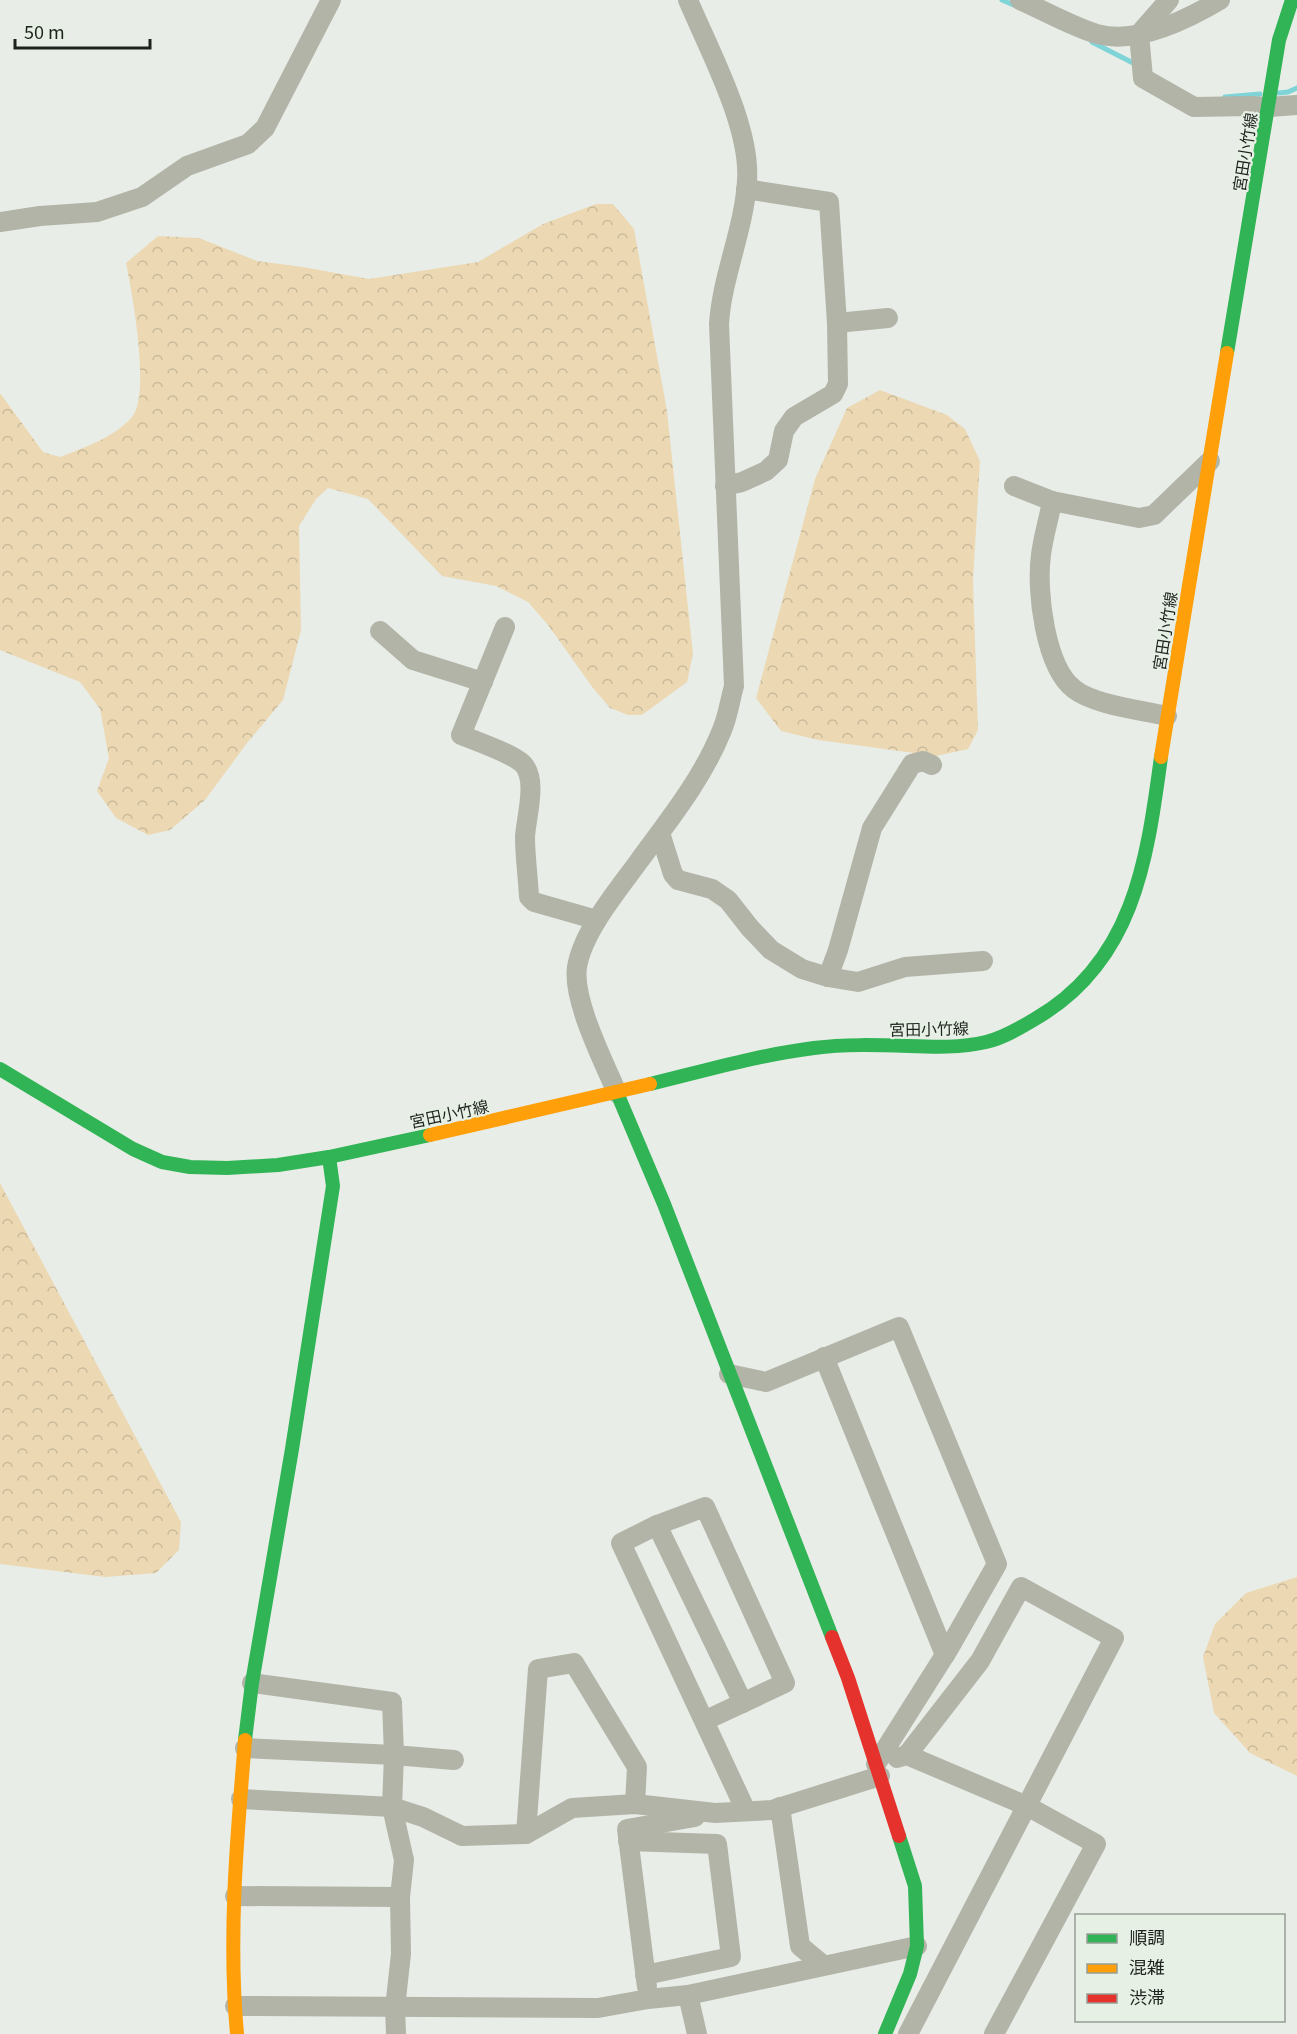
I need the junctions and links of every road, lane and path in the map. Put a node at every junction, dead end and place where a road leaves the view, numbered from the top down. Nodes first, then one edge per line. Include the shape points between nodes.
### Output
1 (331, 0) edge
2 (688, 0) edge
3 (1020, 0) edge
4 (1168, 0) edge
5 (1220, 0) edge
6 (1292, 0) edge
7 (1139, 34) junction
8 (1297, 105) edge
9 (1269, 107) junction
10 (746, 189) junction
11 (0, 222) edge
12 (888, 318) dead end
13 (837, 323) junction
14 (1210, 460) junction
15 (725, 486) junction
16 (1014, 486) dead end
17 (1052, 501) junction
18 (505, 627) dead end
19 (380, 631) dead end
20 (483, 682) junction
21 (1167, 716) junction
22 (932, 765) dead end
23 (660, 832) junction
24 (597, 921) junction
25 (983, 961) dead end
26 (828, 978) junction
27 (0, 1069) edge
28 (617, 1093) junction
29 (329, 1156) junction
30 (824, 1357) junction
31 (729, 1374) junction
32 (657, 1525) junction
33 (945, 1655) junction
34 (252, 1683) junction
35 (743, 1703) junction
36 (704, 1721) junction
37 (245, 1748) junction
38 (394, 1755) junction
39 (907, 1755) junction
40 (454, 1760) dead end
41 (878, 1770) junction
42 (241, 1799) junction
43 (635, 1804) junction
44 (1027, 1806) junction
45 (393, 1807) junction
46 (780, 1807) junction
47 (746, 1811) junction
48 (715, 1813) junction
49 (526, 1834) junction
50 (628, 1841) junction
51 (235, 1896) junction
52 (400, 1897) junction
53 (917, 1946) junction
54 (823, 1965) junction
55 (645, 1975) junction
56 (688, 1995) junction
57 (648, 1999) junction
58 (235, 2006) junction
59 (395, 2008) junction
60 (237, 2034) edge
61 (396, 2034) edge
62 (697, 2034) edge
63 (885, 2034) edge
64 (908, 2034) edge
65 (994, 2034) edge

1 - 11 street via 265,128 248,144 187,166 142,197 97,212
2 - 10 street via 732,105 744,145
3 - 7 street via 1097,34
4 - 7 street
5 - 7 street via 1170,26
6 - 9 main road, 宮田小竹線 via 1278,39
7 - 9 street via 1143,78 1194,107
8 - 9 street
9 - 14 main road, 宮田小竹線
10 - 13 street via 829,202
10 - 15 street via 720,306
12 - 13 street
13 - 15 street via 838,384 833,394 794,417 784,431 778,459 766,471
14 - 17 street via 1154,516 1139,518
14 - 21 main road, 宮田小竹線
15 - 23 street via 734,686 723,728 710,756
16 - 17 street
17 - 21 street via 1041,556 1041,606 1061,676 1075,690 1095,700
18 - 20 street
19 - 20 street via 412,660
20 - 24 street via 461,735 512,757 528,773 531,789 525,836 529,897 534,902
21 - 28 main road, 宮田小竹線 via 1151,831 1131,907 1110,949 1058,1006 986,1042 944,1047 815,1048 757,1057
22 - 26 street via 924,761 912,764 872,828
23 - 24 street
23 - 26 street via 678,880 712,890 728,900 771,950 802,969
24 - 28 street via 577,968 579,992 588,1025
25 - 26 street via 905,967 858,982
27 - 29 main road, 宮田小竹線 via 133,1149 162,1161 227,1168
28 - 29 main road, 宮田小竹線
28 - 31 main road
29 - 34 main road via 333,1186
30 - 31 street via 766,1382
30 - 33 street
30 - 33 street via 899,1327 997,1564
31 - 41 main road via 848,1678
32 - 35 street
32 - 35 street via 705,1507 785,1683
32 - 36 street via 621,1542
33 - 41 street
34 - 37 main road
34 - 38 street via 392,1702
35 - 36 street
36 - 47 street
37 - 38 street
37 - 42 main road
38 - 40 street
38 - 45 street
39 - 41 street
39 - 44 street
39 - 44 street via 980,1661 1021,1587 1114,1638
41 - 46 street
41 - 53 main road via 915,1886
42 - 45 street
42 - 51 main road
43 - 48 street
43 - 49 street via 572,1808
43 - 49 street via 637,1767 574,1663 537,1669
44 - 64 street
44 - 65 street via 1096,1844
45 - 49 street via 462,1836
45 - 52 street via 404,1860
46 - 47 street
46 - 54 street via 800,1946
47 - 48 street
48 - 50 street via 627,1829
50 - 55 street
50 - 55 street via 717,1844 731,1957
51 - 52 street
51 - 58 main road
52 - 59 street via 401,1954
53 - 54 street
53 - 63 main road
54 - 56 street
55 - 57 street
56 - 57 street
56 - 62 street
57 - 59 street via 598,2008
58 - 59 street
58 - 60 main road
59 - 61 street

